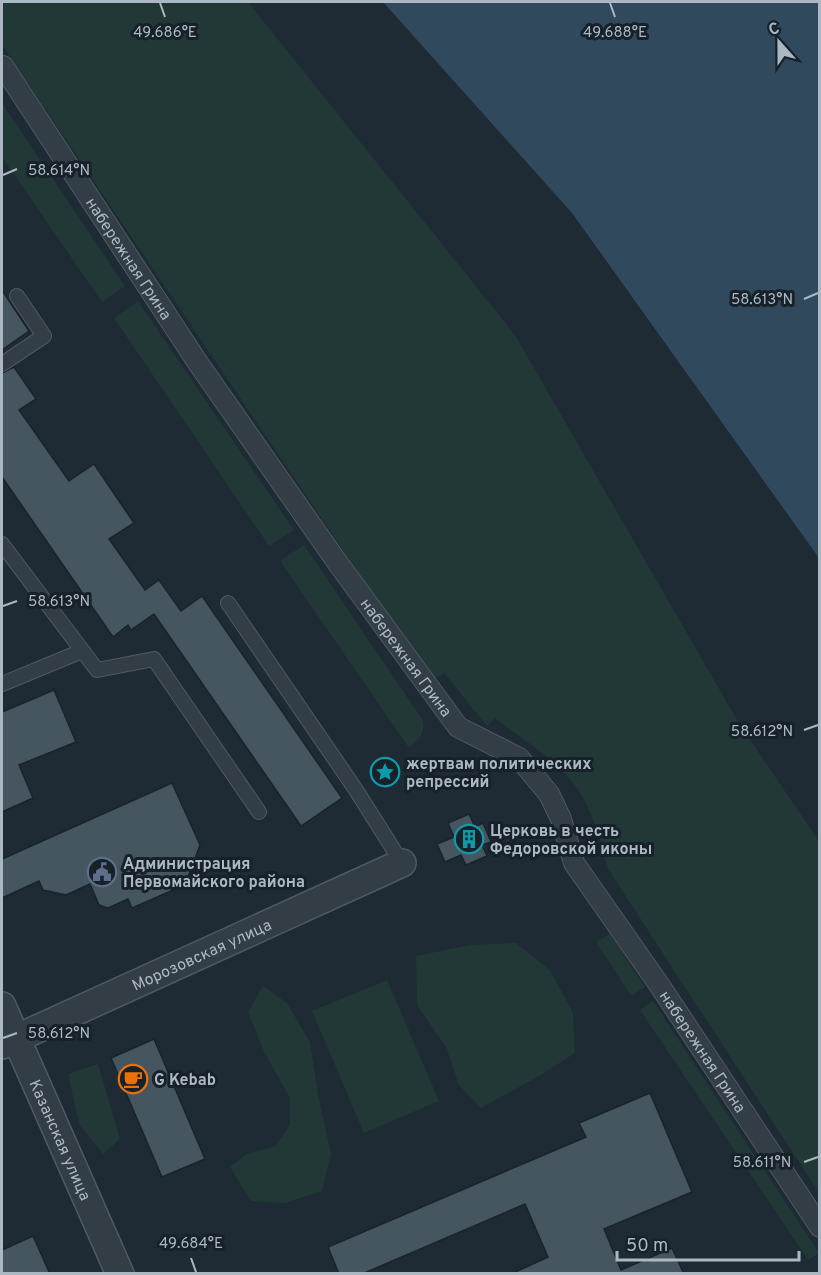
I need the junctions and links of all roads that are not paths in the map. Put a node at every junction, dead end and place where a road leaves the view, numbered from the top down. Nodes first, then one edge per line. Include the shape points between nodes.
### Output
1 (3, 66) edge
2 (17, 296) dead end
3 (2, 364) edge
4 (2, 544) edge
5 (228, 603) dead end
6 (82, 651) junction
7 (2, 684) edge
8 (259, 812) dead end
9 (402, 863) joint
10 (2, 1006) edge
11 (8, 1042) edge
12 (819, 1227) edge
13 (120, 1274) edge

1 - 12 street, набережная Грина via 198,363 458,727 519,758 549,794 574,863
2 - 3 lane via 44,336
4 - 6 lane
5 - 9 lane
6 - 7 lane
6 - 8 lane via 97,670 154,659
9 - 11 street, Морозовская улица
10 - 11 street, Казанская улица
11 - 13 street, Казанская улица via 32,1071

